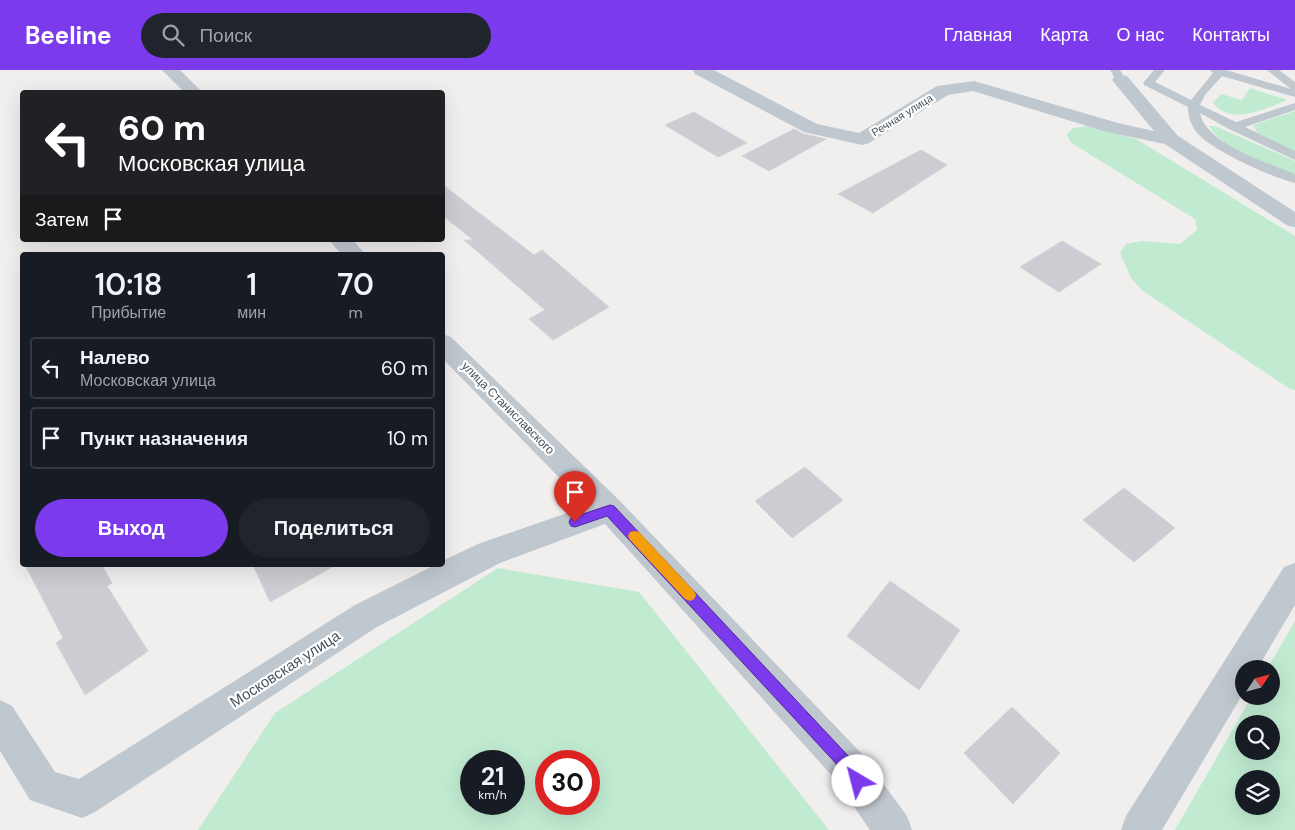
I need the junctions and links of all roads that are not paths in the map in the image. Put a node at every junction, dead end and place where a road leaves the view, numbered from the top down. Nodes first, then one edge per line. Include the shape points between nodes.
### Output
1 (170, 70) edge
2 (701, 70) edge
3 (1160, 70) edge
4 (1219, 70) edge
5 (1272, 70) edge
6 (1118, 75) edge
7 (1295, 87) edge
8 (191, 90) edge
9 (1295, 94) edge
10 (1295, 106) edge
11 (1194, 107) junction
12 (1233, 127) junction
13 (1171, 140) junction
14 (1295, 156) edge
15 (1295, 179) edge
16 (1295, 222) edge
17 (342, 242) edge
18 (352, 252) edge
19 (445, 346) edge
20 (610, 510) junction
21 (1295, 577) edge
22 (0, 718) edge
23 (893, 830) edge
24 (1140, 830) edge

1 - 8 street
2 - 13 street, Речная улица via 811,128 862,139 943,90 974,86 1114,128
3 - 11 lane via 1148,83
4 - 9 lane
4 - 11 lane
5 - 7 lane
6 - 13 street
10 - 12 lane
11 - 12 lane
11 - 15 lane via 1195,119 1204,134
12 - 14 lane
13 - 16 street
17 - 18 street
19 - 20 street, улица Станиславского
20 - 22 street, Московская улица via 489,553 366,616 82,799 43,787
20 - 23 street, улица Станиславского via 847,765
21 - 24 street

